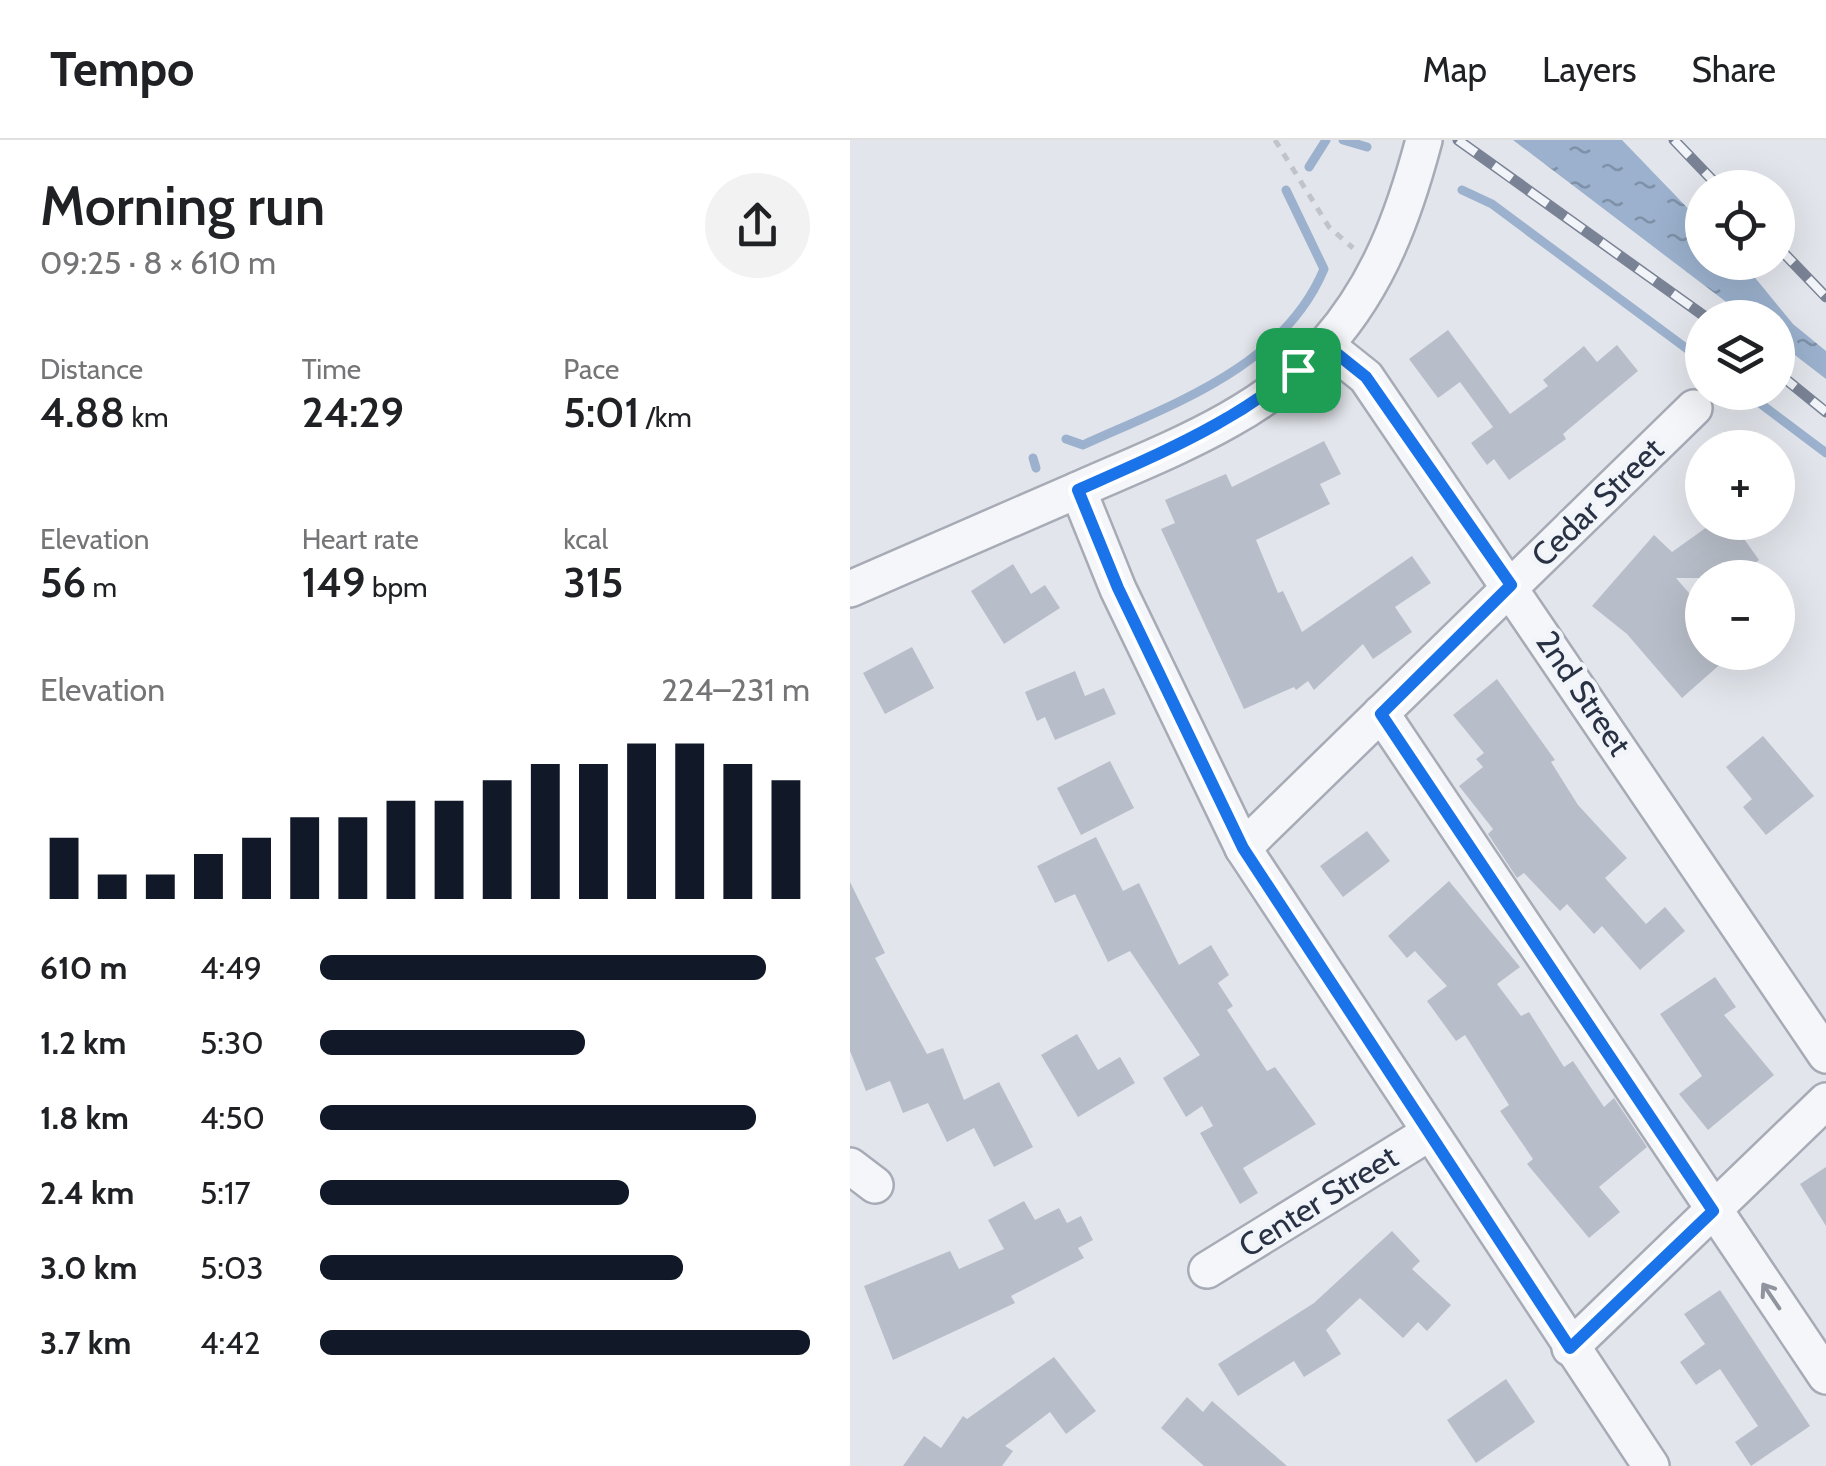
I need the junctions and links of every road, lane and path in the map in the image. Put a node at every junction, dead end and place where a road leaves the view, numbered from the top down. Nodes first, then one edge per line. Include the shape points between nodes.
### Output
1 (1276, 140) edge
2 (1424, 140) edge
3 (1377, 270) junction
4 (1326, 345) junction
5 (1692, 410) edge
6 (1078, 490) junction
7 (1511, 585) junction
8 (850, 589) edge
9 (1381, 714) junction
10 (1243, 848) junction
11 (1826, 1055) edge
12 (1826, 1102) edge
13 (1429, 1133) junction
14 (1713, 1211) junction
15 (1207, 1270) dead end
16 (1570, 1348) junction
17 (1826, 1376) edge
18 (1651, 1466) edge

1 - 3 path via 1329,226
2 - 3 street via 1401,220
3 - 4 street
4 - 6 street via 1254,405
4 - 7 street, 2nd Street via 1366,377
5 - 7 street, Cedar Street
6 - 8 street
6 - 10 street
7 - 9 street, Cedar Street
7 - 11 street, 2nd Street
9 - 10 street, Cedar Street
9 - 14 street
10 - 13 street
12 - 14 street
13 - 15 street, Center Street
13 - 16 street
14 - 16 street
17 -> 14 street
16 - 18 street

